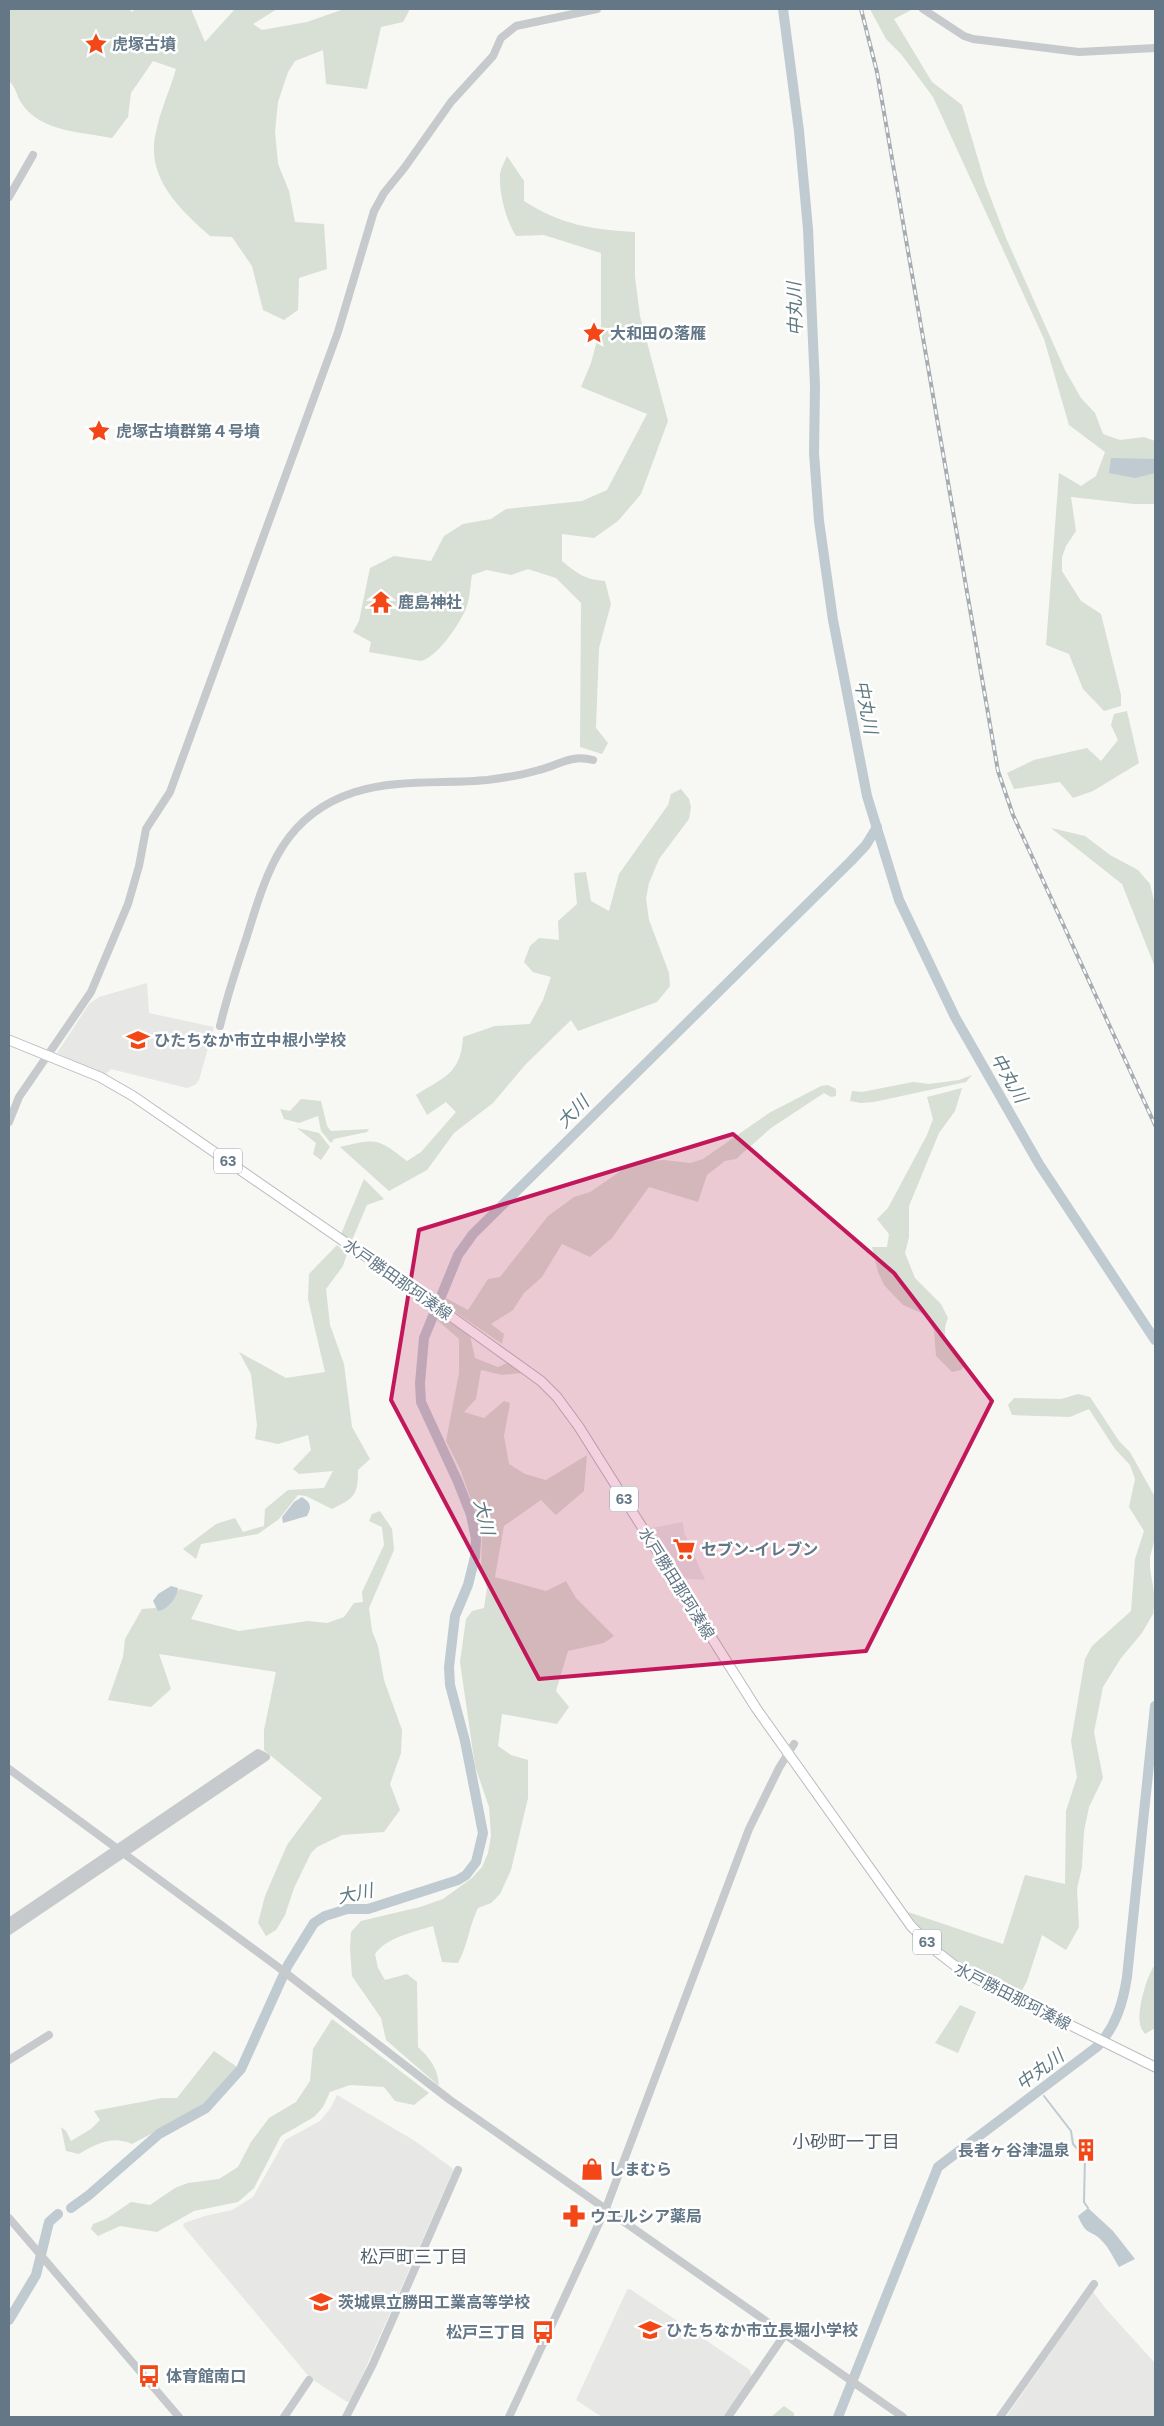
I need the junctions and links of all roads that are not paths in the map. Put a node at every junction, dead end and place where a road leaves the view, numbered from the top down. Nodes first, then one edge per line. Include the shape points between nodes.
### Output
1 (597, 9) edge
2 (923, 9) edge
3 (1155, 48) edge
4 (33, 154) dead end
5 (9, 197) edge
6 (593, 760) dead end
7 (220, 1026) dead end
8 (9, 1040) edge
9 (48, 1057) junction
10 (9, 1122) edge
11 (794, 1744) dead end
12 (788, 1754) junction
13 (9, 1769) edge
14 (117, 1848) junction
15 (125, 1854) junction
16 (9, 1922) edge
17 (9, 1931) edge
18 (49, 2035) dead end
19 (9, 2060) edge
20 (1155, 2067) edge
21 (458, 2170) dead end
22 (606, 2208) junction
23 (9, 2218) edge
24 (1094, 2284) dead end
25 (785, 2334) junction
26 (309, 2380) dead end
27 (179, 2417) edge
28 (284, 2417) edge
29 (346, 2417) edge
30 (509, 2417) edge
31 (728, 2417) edge
32 (903, 2417) edge
33 (1000, 2417) edge

1 - 9 street via 516,26 506,32 493,56 450,102 377,205 338,332 170,792 146,829 128,904 91,992
2 - 3 street via 974,39 1079,52
4 - 5 street
6 - 7 street via 569,758 541,770 500,779 378,787 340,798 317,811 290,836 268,871
8 - 9 main road, 水戸勝田那珂湊線 / 63
9 - 10 street via 19,1097
9 - 12 main road, 水戸勝田那珂湊線 / 63 via 100,1077 133,1096 525,1368 564,1405
11 - 12 street
12 - 20 main road, 水戸勝田那珂湊線 / 63 via 901,1913 936,1951 976,1980
12 - 22 street via 749,1829
13 - 14 street
14 - 15 street
14 - 15 street via 258,1753 266,1757
14 - 16 street
15 - 17 street
15 - 22 street via 450,2100
18 - 19 street
21 - 29 street via 373,2364
22 - 25 street
22 - 30 street
23 - 27 street
24 - 33 street
25 - 31 street
25 - 32 street
26 - 28 street

